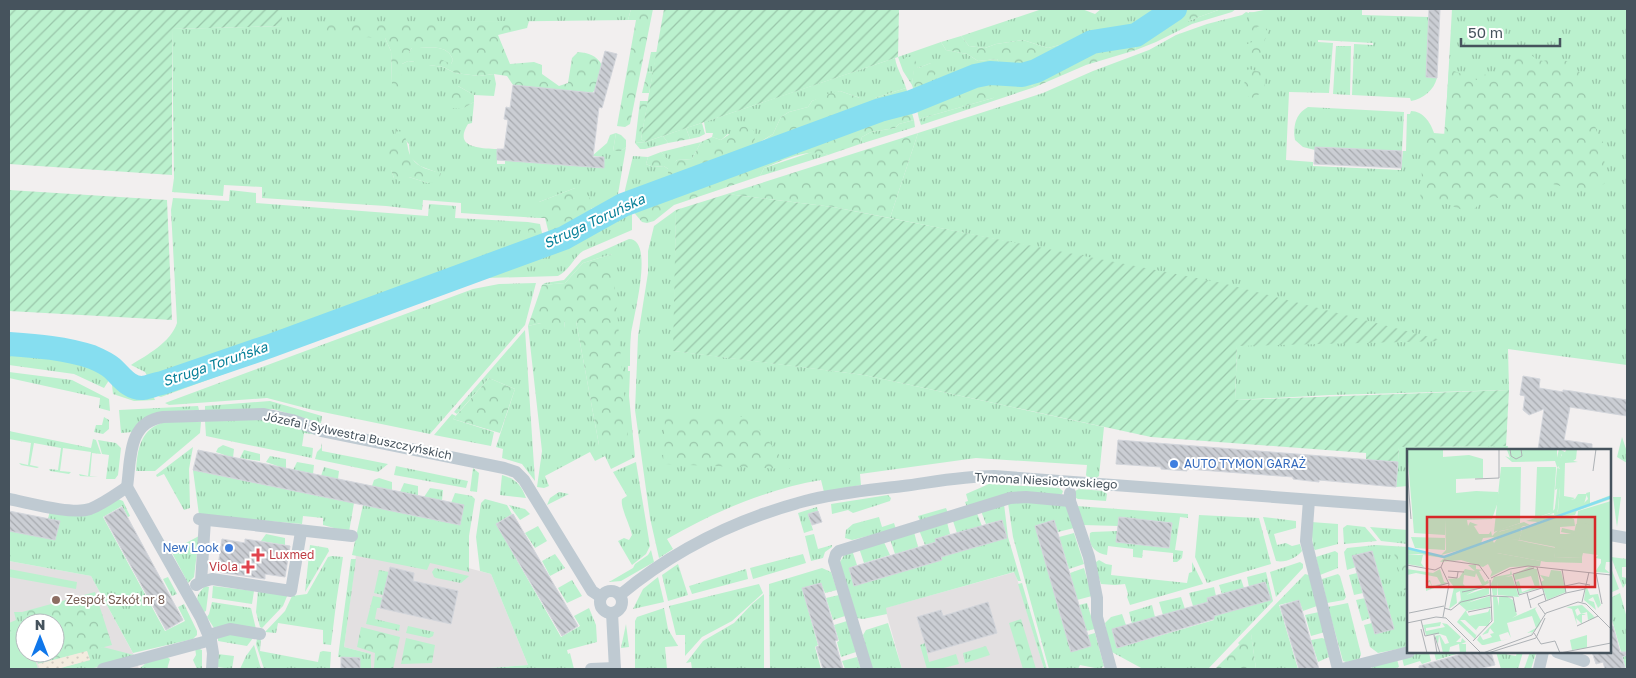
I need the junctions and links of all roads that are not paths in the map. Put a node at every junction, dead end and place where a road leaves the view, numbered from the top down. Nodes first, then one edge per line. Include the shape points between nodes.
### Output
1 (1070, 482) junction
2 (127, 487) junction
3 (9, 499) edge
4 (1308, 500) junction
5 (1070, 502) junction
6 (1407, 507) edge
7 (301, 532) junction
8 (1611, 535) edge
9 (352, 536) dead end
10 (1627, 538) edge
11 (201, 582) junction
12 (186, 593) junction
13 (620, 595) junction
14 (601, 597) junction
15 (612, 613) junction
16 (260, 634) dead end
17 (210, 637) junction
18 (1407, 653) edge
19 (1543, 653) edge
20 (1560, 653) edge
21 (1585, 661) edge
22 (615, 668) edge
23 (103, 669) edge
24 (212, 669) edge
25 (591, 669) edge
26 (867, 669) edge
27 (1111, 669) edge
28 (1338, 669) edge
29 (1342, 669) edge
30 (1539, 669) edge

1 - 4 street, Tymona Niesiołowskiego
1 - 5 street
1 - 13 street, Tymona Niesiołowskiego via 975,476 804,501 720,531 660,564
2 - 3 street via 84,510
2 - 12 street
2 - 14 street, Józefa i Sylwestra Buszczyńskich via 137,434 150,421 163,417 278,416 322,431 504,468 516,472 524,480 592,590
4 - 6 street, Tymona Niesiołowskiego
4 - 28 street via 1306,542
5 - 26 street via 1010,498 839,550 834,561
5 - 27 street via 1089,557 1096,590 1097,617
7 - 9 street
7 - 11 street via 291,591 212,579
7 - 11 street via 202,520
8 - 10 street
11 - 12 street
12 - 17 street
13 - 14 street via 609,591
13 - 15 street via 621,607
14 - 15 street via 602,608
15 - 22 street
16 - 17 street via 230,629
17 - 23 street
17 - 24 street
18 - 29 street
19 - 30 street
20 - 21 street
22 - 25 street

